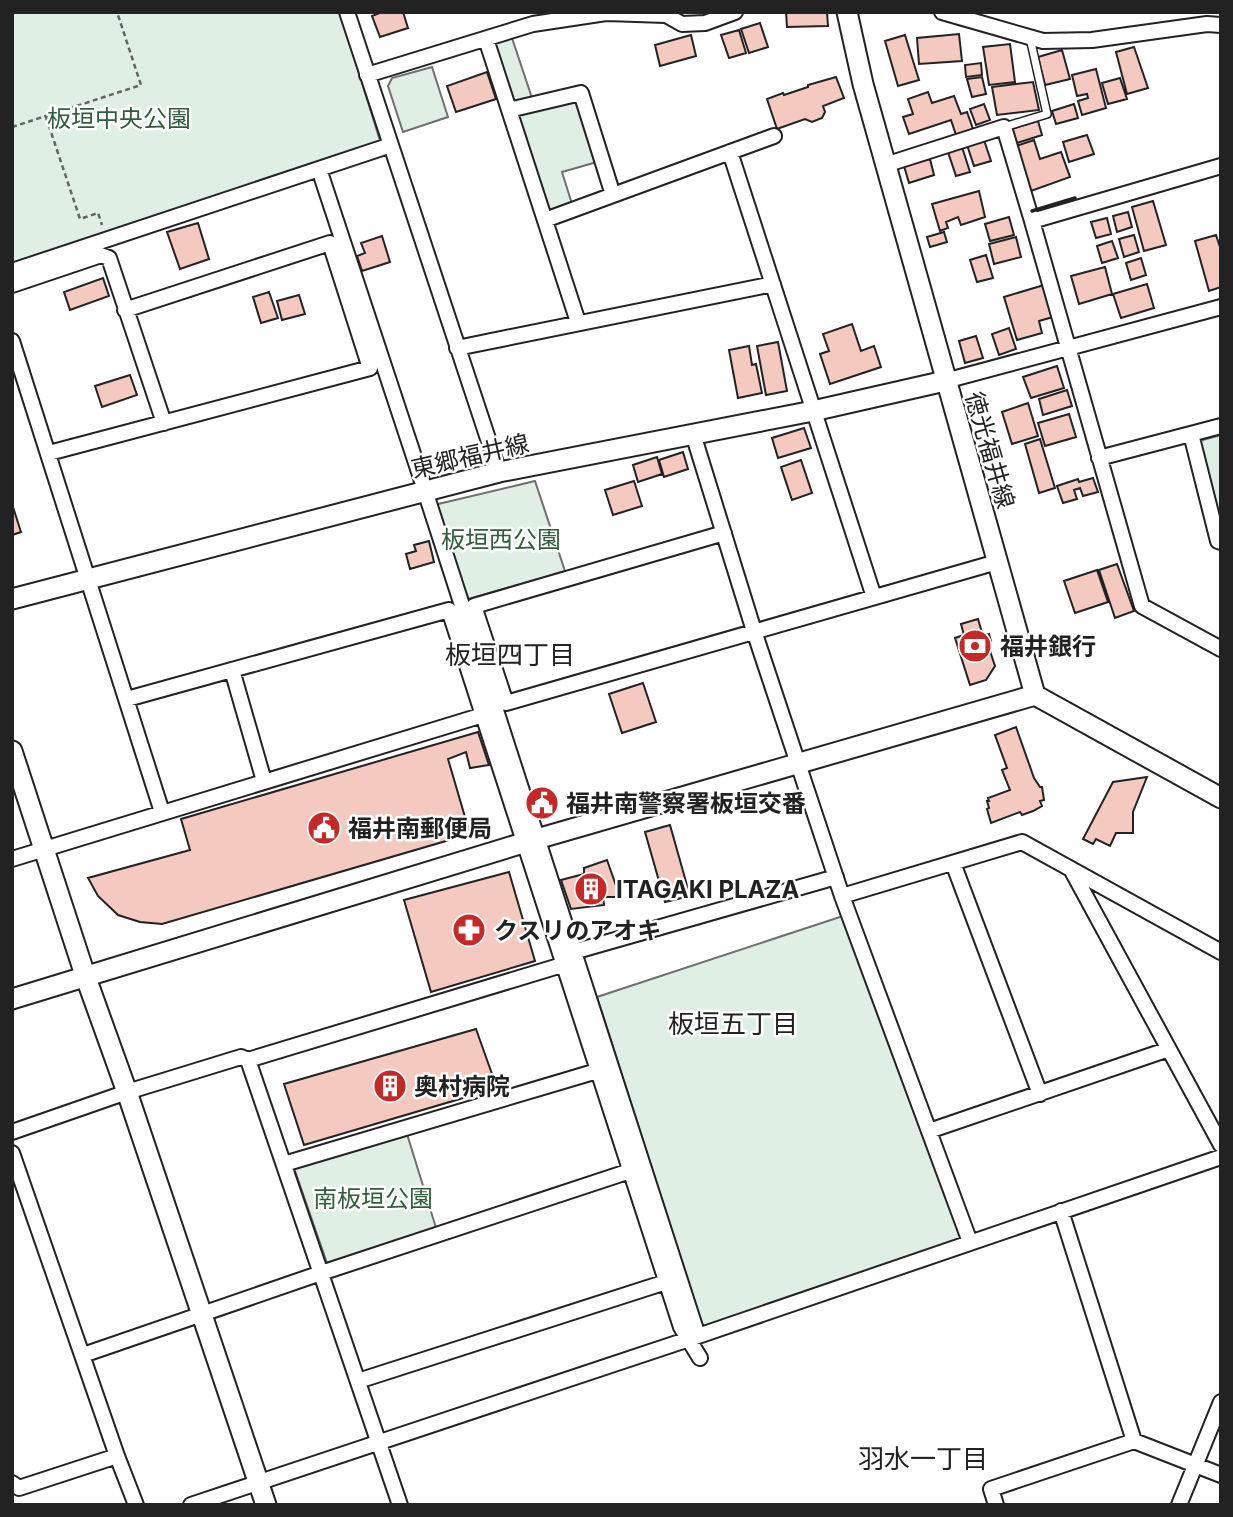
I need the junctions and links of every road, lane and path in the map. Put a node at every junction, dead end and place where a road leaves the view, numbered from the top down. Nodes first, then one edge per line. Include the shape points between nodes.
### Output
1 (117, 12) edge
2 (347, 12) edge
3 (735, 12) edge
4 (847, 12) edge
5 (942, 12) edge
6 (666, 13) edge
7 (531, 18) edge
8 (1221, 25) edge
9 (1030, 37) junction
10 (485, 39) junction
11 (367, 75) junction
12 (509, 110) junction
13 (46, 117) junction
14 (12, 127) edge
15 (1004, 127) junction
16 (774, 136) dead end
17 (385, 147) dead end
18 (730, 152) junction
19 (885, 165) junction
20 (1221, 166) edge
21 (319, 169) junction
22 (613, 195) junction
23 (545, 220) junction
24 (1032, 221) junction
25 (108, 240) junction
26 (12, 271) edge
27 (773, 284) junction
28 (12, 285) edge
29 (1221, 307) edge
30 (125, 310) junction
31 (578, 322) junction
32 (12, 341) edge
33 (457, 348) junction
34 (1068, 349) junction
35 (945, 381) junction
36 (813, 411) junction
37 (164, 424) junction
38 (1221, 426) edge
39 (694, 434) junction
40 (1191, 434) junction
41 (48, 453) junction
42 (1099, 458) junction
43 (499, 472) junction
44 (422, 481) dead end
45 (428, 500) dead end
46 (724, 533) junction
47 (1221, 542) edge
48 (996, 562) junction
49 (89, 579) junction
50 (874, 597) junction
51 (12, 599) edge
52 (754, 631) junction
53 (1220, 646) edge
54 (232, 670) junction
55 (1035, 695) junction
56 (127, 699) junction
57 (483, 715) junction
58 (12, 751) edge
59 (799, 763) junction
60 (264, 781) junction
61 (1221, 798) edge
62 (162, 811) junction
63 (530, 841) junction
64 (43, 849) junction
65 (12, 859) edge
66 (953, 863) junction
67 (1071, 869) junction
68 (836, 877) junction
69 (842, 896) junction
70 (1220, 950) edge
71 (573, 953) junction
72 (562, 965) junction
73 (85, 975) junction
74 (12, 999) edge
75 (1169, 1049) junction
76 (248, 1060) junction
77 (597, 1072) junction
78 (127, 1092) junction
79 (1040, 1094) junction
80 (929, 1131) junction
81 (12, 1132) edge
82 (1221, 1145) edge
83 (12, 1153) edge
84 (1221, 1157) edge
85 (284, 1164) junction
86 (630, 1171) junction
87 (1061, 1211) junction
88 (970, 1242) junction
89 (321, 1273) junction
90 (666, 1282) junction
91 (201, 1314) junction
92 (693, 1337) junction
93 (83, 1355) junction
94 (700, 1358) dead end
95 (358, 1381) junction
96 (1221, 1402) edge
97 (1134, 1441) junction
98 (379, 1442) junction
99 (117, 1456) junction
100 (1195, 1465) junction
101 (1221, 1475) edge
102 (12, 1483) edge
103 (258, 1483) junction
104 (135, 1505) edge
105 (191, 1505) edge
106 (266, 1505) edge
107 (400, 1505) edge
108 (996, 1505) edge
109 (1179, 1505) edge

1 - 13 path via 141,85
2 - 11 street
3 - 6 street via 705,23 682,24
4 - 19 main road, 徳光福井線
5 - 9 street via 988,21
6 - 7 street
7 - 10 street
8 - 9 street via 1092,40
9 - 15 lane via 1047,114
10 - 11 street
10 - 12 street
11 - 33 street
12 - 22 street via 581,93
12 - 23 street
13 - 14 path
13 - 25 path via 80,219 98,213
15 - 19 street
15 - 24 street
16 - 18 street
17 - 21 street
18 - 22 street
18 - 27 street
19 - 35 main road, 徳光福井線
20 - 24 street
21 - 25 street
21 - 44 street
22 - 23 street
23 - 31 street
24 - 34 street
25 - 26 street
27 - 31 street
27 - 36 street
28 - 30 street via 101,254 109,258
29 - 34 street
30 - 37 street
30 - 37 street via 330,243 370,368
31 - 33 street
32 - 41 street
33 - 43 street
34 - 35 street
34 - 42 street
35 - 36 main road, 東郷福井線
35 - 48 main road, 徳光福井線
36 - 39 main road, 東郷福井線
36 - 50 street
37 - 41 street
38 - 40 street
39 - 43 main road, 東郷福井線
39 - 46 street
40 - 42 street
40 - 47 street
41 - 49 street
42 - 53 street via 1142,606
43 - 49 main road, 東郷福井線
45 - 63 street
46 - 52 street
46 - 52 street via 474,606 506,703
48 - 50 street
48 - 55 main road, 徳光福井線
49 - 51 main road, 東郷福井線
49 - 56 street
50 - 52 street
52 - 59 street
54 - 56 street
54 - 57 street via 449,611
54 - 60 street
55 - 59 main road
55 - 61 main road
56 - 62 street
57 - 60 street
57 - 63 street
58 - 64 main road
59 - 63 main road
59 - 68 street
60 - 62 street
62 - 64 street
63 - 71 street
63 - 72 street
63 - 73 main road
64 - 65 street
64 - 73 main road
66 - 67 street via 1021,842
66 - 69 street
66 - 79 street
67 - 70 street
67 - 75 street
68 - 69 street
68 - 71 street
69 - 80 street
71 - 92 street
72 - 76 street
72 - 77 street
73 - 74 main road
73 - 78 main road
75 - 79 street
75 - 82 street
76 - 78 street via 241,1057
76 - 85 street
77 - 85 street
77 - 86 street
78 - 81 street
78 - 91 main road
79 - 80 street
80 - 88 street
83 - 93 street
84 - 87 street
85 - 89 street
86 - 89 street
86 - 90 street
87 - 88 street
87 - 97 street
88 - 92 street
89 - 91 street
89 - 95 street
90 - 92 street via 681,1327
90 - 95 street
91 - 93 street
91 - 103 main road
92 - 94 street
92 - 98 street
93 - 99 street
95 - 98 street
96 - 100 street
97 - 100 street
97 - 108 street via 991,1489
98 - 103 street
98 - 107 street
99 - 102 street via 19,1488
99 - 104 street
100 - 101 street
100 - 109 street
103 - 105 street
103 - 106 main road

